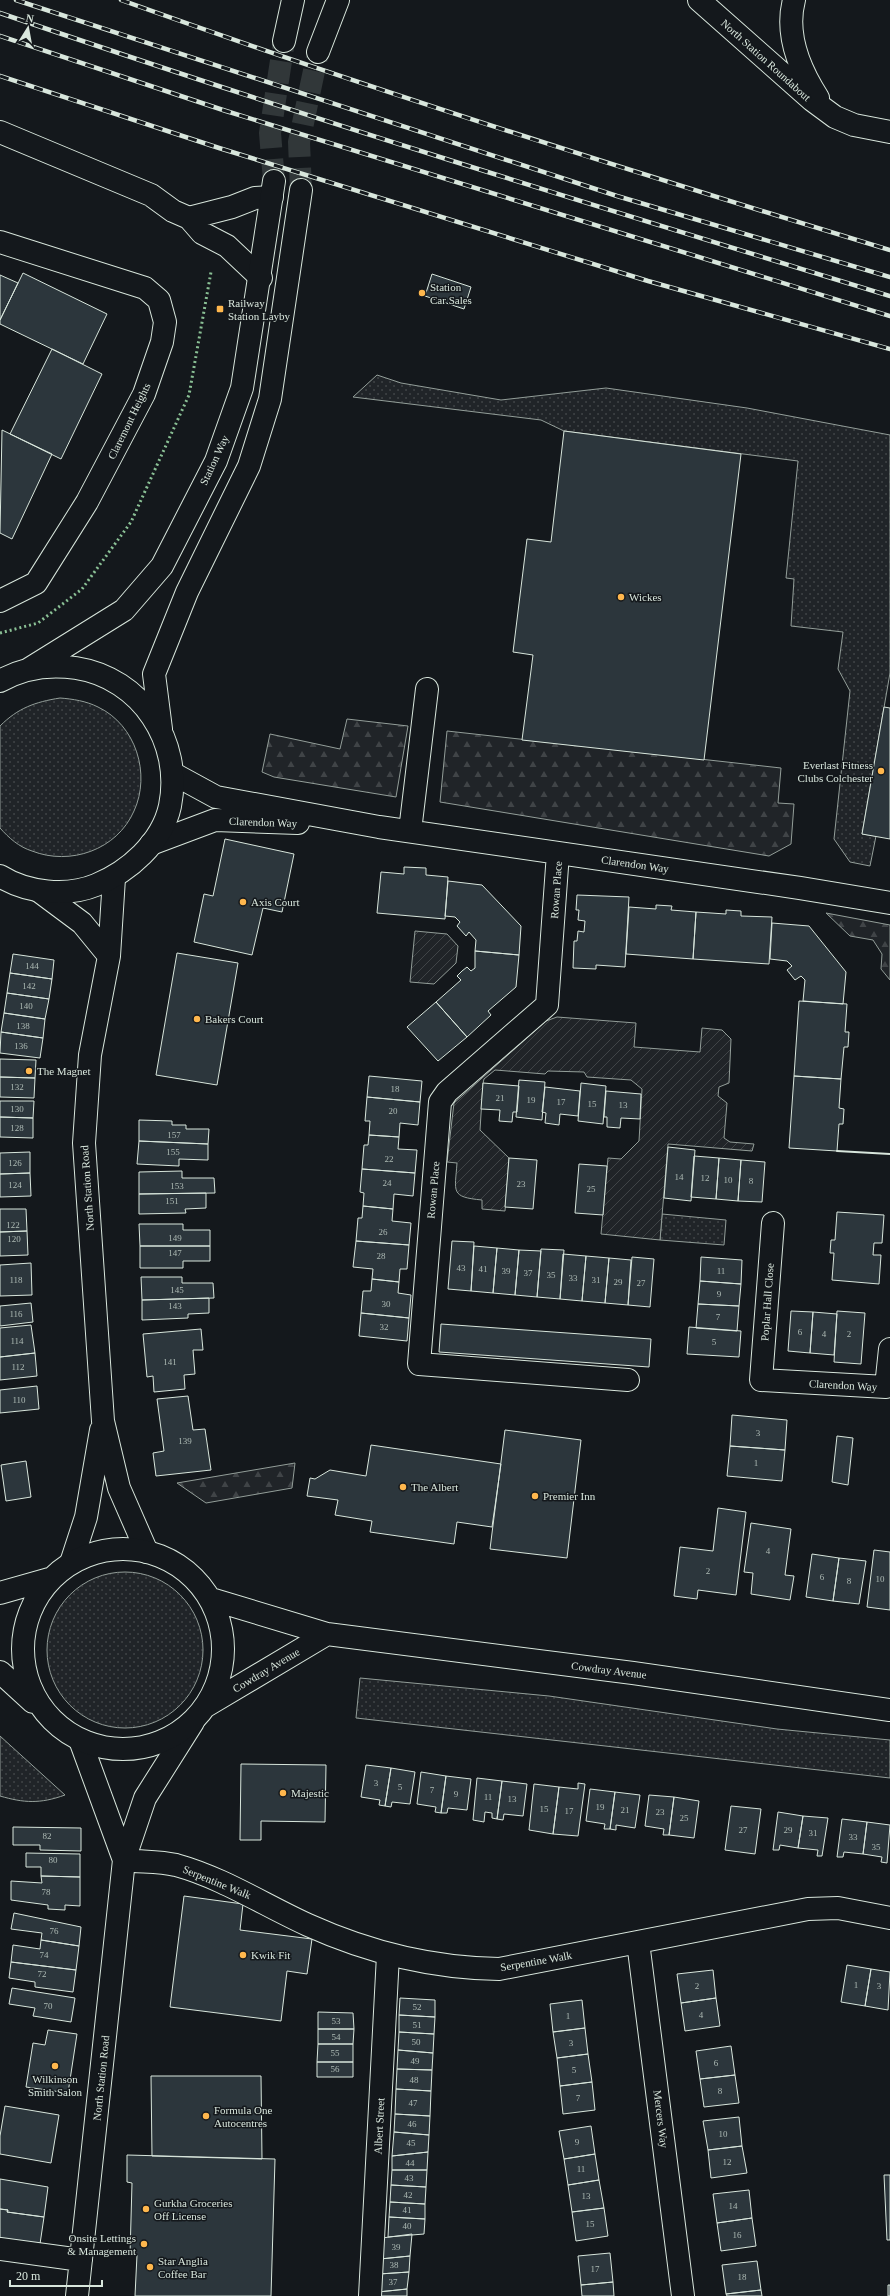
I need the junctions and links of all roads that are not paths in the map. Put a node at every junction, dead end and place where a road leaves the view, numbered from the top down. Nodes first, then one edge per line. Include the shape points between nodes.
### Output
1 (284, 0) edge
2 (293, 0) edge
3 (338, 0) edge
4 (699, 0) edge
5 (794, 0) edge
6 (318, 52) tunnel mouth
7 (835, 117) junction
8 (0, 132) edge
9 (890, 132) edge
10 (302, 190) tunnel mouth
11 (189, 218) junction
12 (0, 242) edge
13 (260, 278) junction
14 (0, 601) edge
15 (29, 669) junction
16 (0, 681) edge
17 (427, 689) dead end
18 (161, 729) junction
19 (172, 773) junction
20 (379, 827) junction
21 (410, 831) junction
22 (151, 844) junction
23 (558, 853) junction
24 (0, 876) edge
25 (114, 878) junction
26 (30, 888) junction
27 (0, 894) edge
28 (890, 903) edge
29 (109, 956) junction
30 (773, 1223) dead end
31 (890, 1349) edge
32 (628, 1380) dead end
33 (762, 1380) joint
34 (888, 1388) edge
35 (103, 1421) junction
36 (147, 1552) junction
37 (70, 1563) junction
38 (49, 1579) junction
39 (0, 1593) edge
40 (211, 1599) junction
41 (327, 1634) junction
42 (0, 1672) edge
43 (890, 1710) edge
44 (46, 1714) junction
45 (199, 1714) junction
46 (80, 1740) junction
47 (124, 1860) junction
48 (890, 1918) edge
49 (638, 1942) junction
50 (388, 1956) junction
51 (0, 2249) edge
52 (81, 2260) junction
53 (77, 2296) edge
54 (370, 2296) edge
55 (683, 2296) edge

1 - 2 street via 285,33
3 - 6 street
4 - 7 street, North Station Roundabout via 812,100
5 - 7 street via 792,34 806,79
7 - 9 street via 854,125
8 - 11 street via 151,195 173,211
10 - 18 street via 270,399 250,466 192,581 154,674
11 - 13 street via 202,233 227,246
11 - 13 street, Station Way via 232,207 273,189
12 - 14 street, Claremont Heights via 145,288 159,300 165,322 162,342 144,394 87,502 36,583
13 - 15 street, Station Way via 242,388 225,438 216,461 162,566 124,610
15 - 16 street
15 - 18 street via 61,665 93,671 111,678 146,707
17 - 21 street
18 - 19 street via 168,748
19 - 20 street, Clarendon Way via 216,797
19 - 22 street via 170,807
20 - 21 street, Clarendon Way
20 - 22 street, Clarendon Way via 215,820
21 - 23 street, Clarendon Way
22 - 25 street via 126,870
23 - 28 street, Clarendon Way via 792,886
23 - 32 street, Rowan Place via 547,1005 447,1092 440,1102 418,1364
24 - 26 street
25 - 26 street via 76,891
25 - 29 street, North Station Road
26 - 27 street
26 - 29 street via 82,924
29 - 35 street, North Station Road via 90,1055 84,1143
30 - 33 street, Poplar Hall Close
31 - 34 street, Clarendon Way
33 - 34 street, Clarendon Way
35 - 36 street, North Station Road via 119,1488
35 - 37 street, North Station Road via 86,1517
36 - 37 street via 127,1549 90,1554
36 - 40 street via 181,1567
37 - 38 street
38 - 39 street
38 - 44 street via 37,1595 29,1614 22,1646 29,1686
40 - 41 street, Cowdray Avenue
40 - 45 street via 222,1634 223,1660 213,1694
41 - 43 street, Cowdray Avenue via 633,1672
41 - 45 street, Cowdray Avenue
42 - 44 street
44 - 46 street via 55,1724
45 - 46 street via 165,1740 136,1749 103,1748
45 - 47 street, North Station Road via 145,1798
46 - 47 street, North Station Road
47 - 50 street, Serpentine Walk via 175,1865 234,1887 308,1925
47 - 52 street, North Station Road
48 - 49 street, Serpentine Walk via 838,1908 808,1909
49 - 50 street, Serpentine Walk via 499,1968 460,1968
49 - 55 street, Mercers Way
50 - 54 street, Albert Street
51 - 52 street
52 - 53 street, North Station Road

